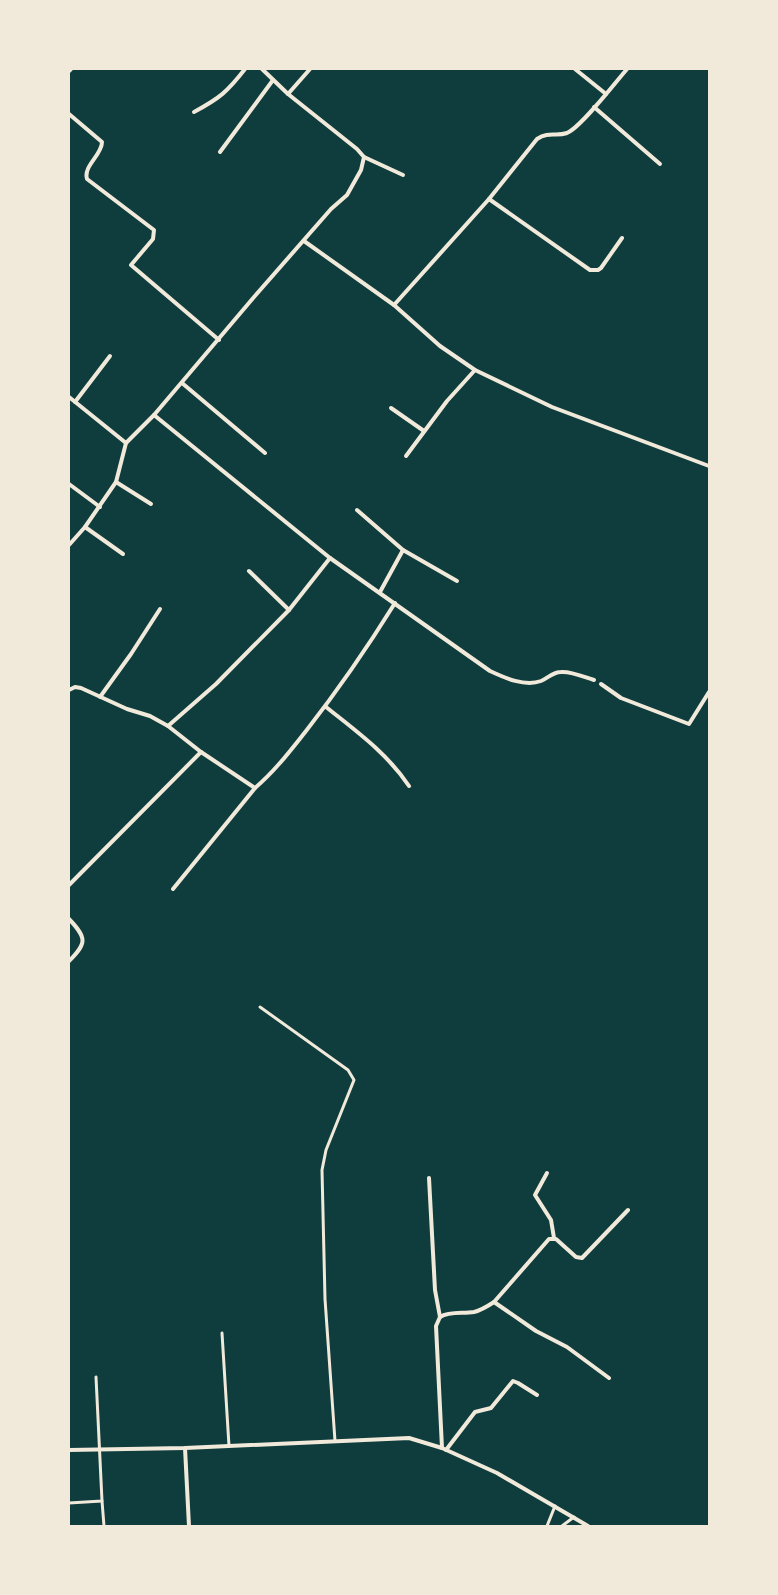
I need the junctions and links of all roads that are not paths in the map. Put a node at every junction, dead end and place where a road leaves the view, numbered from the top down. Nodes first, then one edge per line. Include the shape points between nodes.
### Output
1 (246, 69) edge
2 (262, 69) edge
3 (310, 69) edge
4 (575, 69) edge
5 (627, 69) edge
6 (273, 80) junction
7 (288, 94) junction
8 (606, 94) junction
9 (594, 107) junction
10 (194, 112) dead end
11 (69, 114) edge
12 (220, 152) dead end
13 (364, 157) junction
14 (660, 164) dead end
15 (404, 175) dead end
16 (489, 199) junction
17 (622, 238) dead end
18 (304, 241) junction
19 (394, 305) junction
20 (219, 340) junction
21 (110, 356) dead end
22 (475, 370) junction
23 (182, 383) junction
24 (69, 397) edge
25 (75, 402) junction
26 (391, 408) dead end
27 (154, 415) junction
28 (424, 431) junction
29 (126, 443) junction
30 (265, 453) dead end
31 (406, 456) dead end
32 (709, 466) edge
33 (116, 482) junction
34 (69, 484) edge
35 (151, 504) dead end
36 (100, 507) junction
37 (357, 510) dead end
38 (85, 527) junction
39 (69, 544) edge
40 (403, 550) junction
41 (123, 554) dead end
42 (330, 558) junction
43 (249, 571) dead end
44 (457, 581) dead end
45 (380, 592) junction
46 (395, 603) junction
47 (160, 609) dead end
48 (289, 610) junction
49 (594, 680) dead end
50 (601, 684) dead end
51 (69, 690) edge
52 (709, 692) edge
53 (100, 697) junction
54 (326, 707) junction
55 (168, 726) junction
56 (202, 752) junction
57 (410, 786) dead end
58 (255, 788) junction
59 (69, 885) edge
60 (173, 889) dead end
61 (69, 919) edge
62 (69, 961) edge
63 (260, 1007) dead end
64 (546, 1173) dead end
65 (428, 1178) dead end
66 (628, 1210) dead end
67 (554, 1238) junction
68 (494, 1302) junction
69 (440, 1317) junction
70 (222, 1334) dead end
71 (96, 1377) dead end
72 (609, 1378) dead end
73 (537, 1395) dead end
74 (336, 1442) junction
75 (229, 1446) junction
76 (185, 1448) junction
77 (444, 1449) junction
78 (69, 1450) edge
79 (100, 1450) junction
80 (102, 1501) junction
81 (69, 1502) edge
82 (555, 1506) junction
83 (574, 1517) junction
84 (104, 1526) edge
85 (189, 1526) edge
86 (548, 1526) edge
87 (562, 1526) edge
88 (588, 1526) edge

1 - 10 street via 218,99
2 - 6 street
3 - 7 street
4 - 8 street
5 - 8 street
6 - 7 street
6 - 12 street
7 - 13 street
8 - 9 street
9 - 14 street
9 - 16 street via 568,132 547,134 538,139
11 - 20 street via 102,142 102,148 86,173 86,179 154,230 153,240 131,265
13 - 15 street
13 - 18 street via 361,170 346,195
16 - 17 street via 590,270 601,268
16 - 19 street
18 - 19 street
18 - 20 street
19 - 22 street via 440,346
20 - 23 street
21 - 25 street
22 - 28 street
22 - 32 street via 552,407
23 - 27 street
23 - 30 street
24 - 25 street
25 - 29 street
26 - 28 street
27 - 29 street
27 - 42 street
28 - 31 street
29 - 33 street
33 - 35 street
33 - 36 street
34 - 36 street
36 - 38 street
37 - 40 street
38 - 39 street
38 - 41 street
40 - 44 street
40 - 45 street
42 - 45 street
42 - 48 street
43 - 48 street
45 - 46 street
46 - 49 street via 498,675 527,683 541,681 556,672
46 - 54 street
47 - 53 street
48 - 55 street via 216,684
50 - 52 street via 622,698 689,724
51 - 53 street via 81,688
53 - 55 street via 150,716
54 - 57 street via 381,751
54 - 58 street via 269,777
55 - 56 street
56 - 58 street
56 - 59 street
58 - 60 street
61 - 62 street via 83,937 81,948
63 - 74 lane via 348,1070 354,1080 326,1150 322,1170 325,1299
64 - 67 street via 534,1195 551,1220
65 - 69 street via 435,1290
66 - 67 street via 582,1258 576,1258
67 - 68 street via 548,1240
68 - 69 street via 474,1312 446,1314
68 - 72 street via 536,1331 567,1347
69 - 77 street via 436,1326
70 - 75 lane
71 - 79 lane
73 - 77 street via 513,1381 491,1408 475,1412
74 - 75 street
74 - 77 street via 409,1438
75 - 76 street
76 - 79 street
76 - 85 street
77 - 82 street via 498,1473
78 - 79 street
79 - 80 lane
80 - 81 lane
80 - 84 lane
82 - 83 street
82 - 86 lane
83 - 87 lane
83 - 88 street

